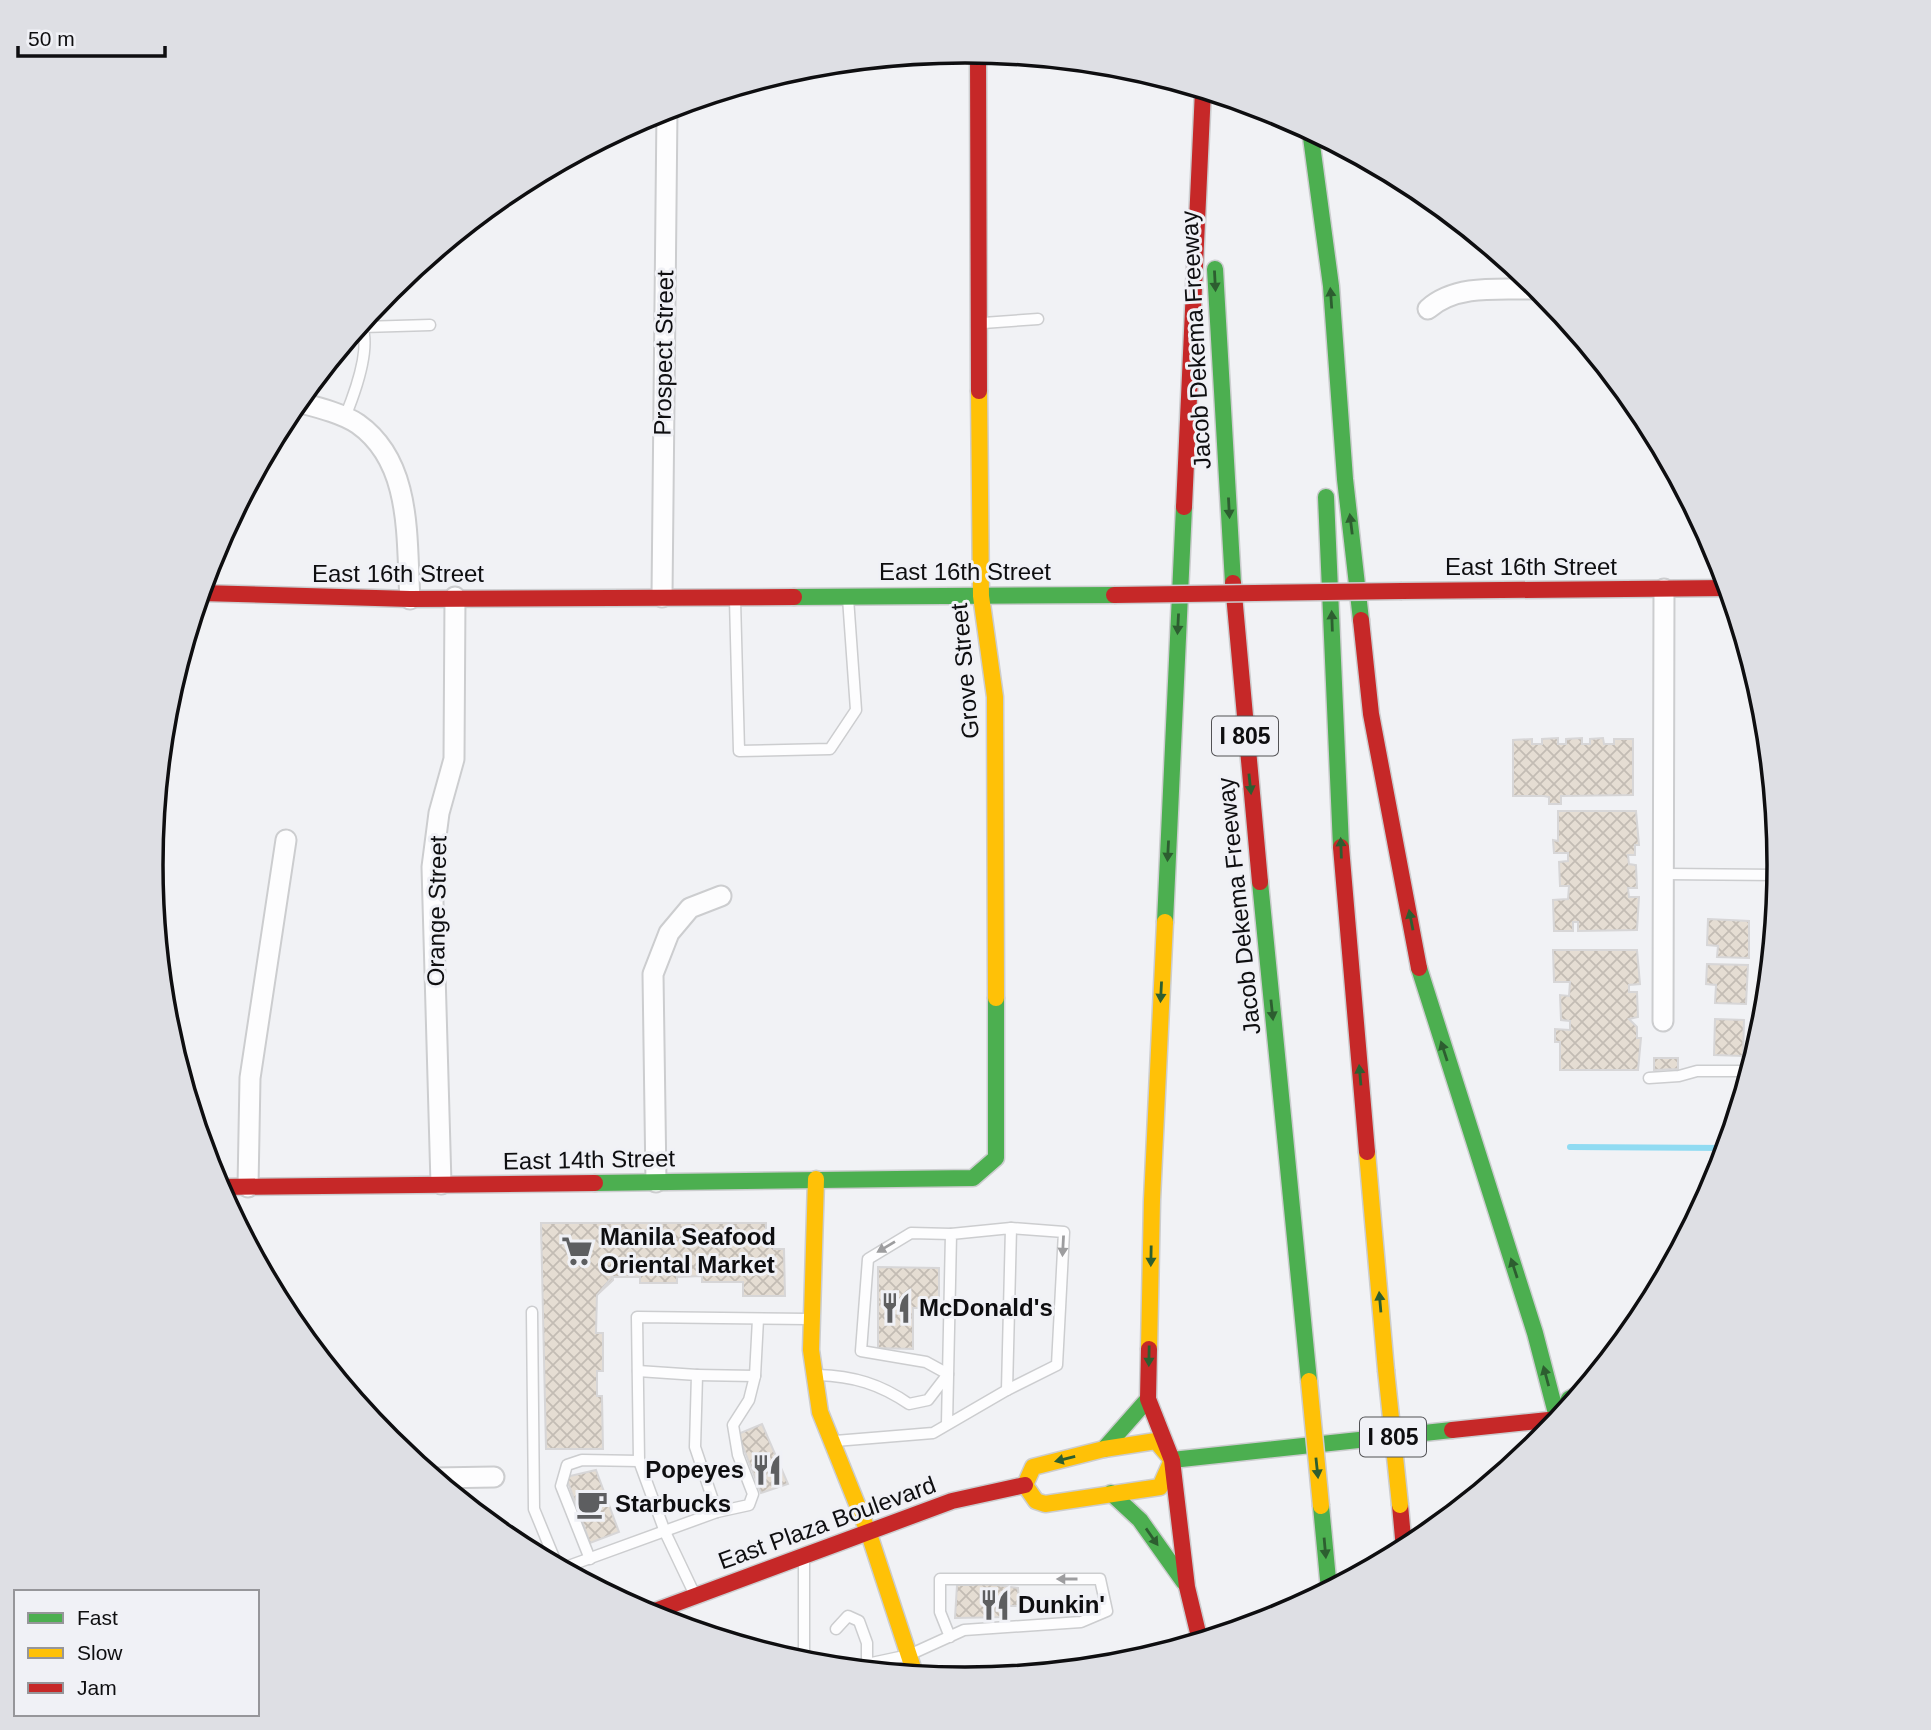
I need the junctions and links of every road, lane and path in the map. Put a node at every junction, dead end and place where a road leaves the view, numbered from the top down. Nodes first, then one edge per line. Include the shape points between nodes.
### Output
1 (978, 63) edge
2 (1204, 100) edge
3 (1205, 100) edge
4 (667, 121) edge
5 (1309, 141) edge
6 (1311, 142) edge
7 (1524, 289) edge
8 (1429, 309) dead end
9 (1038, 318) dead end
10 (979, 323) junction
11 (372, 326) edge
12 (430, 326) dead end
13 (361, 339) edge
14 (1319, 354) dead end
15 (308, 406) edge
16 (345, 418) junction
17 (1325, 476) dead end
18 (1718, 588) edge
19 (1664, 589) junction
20 (211, 593) edge
21 (848, 594) junction
22 (735, 596) junction
23 (981, 596) junction
24 (454, 597) junction
25 (662, 597) junction
26 (410, 599) junction
27 (286, 840) dead end
28 (1664, 874) junction
29 (1768, 875) edge
30 (721, 896) dead end
31 (1663, 1021) dead end
32 (1740, 1071) edge
33 (1649, 1078) dead end
34 (960, 1179) joint
35 (816, 1180) junction
36 (656, 1182) junction
37 (441, 1184) junction
38 (232, 1187) edge
39 (248, 1187) junction
40 (1011, 1228) junction
41 (951, 1234) junction
42 (532, 1312) dead end
43 (758, 1319) junction
44 (812, 1319) junction
45 (638, 1371) junction
46 (948, 1374) junction
47 (696, 1375) junction
48 (815, 1375) junction
49 (755, 1376) junction
50 (1007, 1390) junction
51 (1148, 1399) junction
52 (1555, 1408) edge
53 (1543, 1422) edge
54 (947, 1424) junction
55 (831, 1442) junction
56 (1104, 1449) junction
57 (1172, 1460) junction
58 (639, 1461) junction
59 (494, 1477) dead end
60 (449, 1478) edge
61 (1025, 1485) junction
62 (1111, 1493) junction
63 (717, 1512) junction
64 (665, 1532) junction
65 (869, 1534) junction
66 (1403, 1537) edge
67 (552, 1552) edge
68 (804, 1557) junction
69 (590, 1559) junction
70 (573, 1565) edge
71 (1328, 1580) edge
72 (1187, 1587) junction
73 (695, 1596) junction
74 (664, 1608) edge
75 (836, 1629) dead end
76 (1198, 1632) edge
77 (950, 1637) junction
78 (804, 1651) edge
79 (909, 1655) junction
80 (867, 1661) edge
81 (884, 1662) edge
82 (912, 1665) edge

1 - 10 main road, Grove Street
2 -> 51 main road via 1152,1187
3 -> 71 main road, Jacob Dekema Freeway / I 805, bridge via 1237,652
4 - 25 street, Prospect Street
5 - 14 main road
52 -> 6 main road via 1423,987 1371,714 1345,479 1331,286
7 - 8 street via 1465,291 1438,300
9 - 10 lane
10 - 23 main road, Grove Street
11 - 12 lane
13 - 16 lane via 356,390
15 - 16 street
16 - 26 street via 358,424 388,455 401,490
66 -> 17 main road, I 805, bridge via 1342,868
18 - 19 main road, East 16th Street
19 - 23 main road, East 16th Street, bridge
19 - 28 street
20 - 26 main road, East 16th Street
21 - 22 main road, East 16th Street
21 - 22 lane via 856,710 830,749 739,751
21 - 23 main road, East 16th Street
22 - 25 main road, East 16th Street
23 - 34 main road, Grove Street via 995,697 996,1158 974,1178
24 - 25 main road, East 16th Street
24 - 26 main road, East 16th Street
24 - 37 street, Orange Street via 454,759 439,813 432,867
27 - 39 street via 250,1078
28 - 29 lane
28 - 31 street
30 - 36 street via 690,908 668,933 653,974
32 - 33 lane
34 - 35 main road, East 14th Street
35 - 36 main road, East 14th Street
35 - 44 main road
36 - 37 main road, East 14th Street
37 - 39 main road, East 14th Street
38 - 39 main road, East 14th Street
40 - 41 lane
40 - 50 lane
40 -> 50 lane via 1064,1232 1057,1364
41 - 46 lane
41 -> 46 lane via 911,1233 868,1259 860,1351 926,1362
42 - 67 lane via 534,1509
43 - 44 lane
43 - 45 lane via 638,1317
43 - 49 lane
44 - 48 main road
45 - 47 lane
45 - 58 lane
46 - 48 lane via 928,1400 909,1404 886,1388 848,1376
46 - 54 lane
47 - 49 lane
47 - 63 lane via 695,1447
48 - 55 main road via 820,1412
49 - 63 lane via 749,1400 733,1425 738,1455 753,1494 749,1505
50 - 54 lane
51 - 56 main road
51 - 57 main road
53 - 57 main road
54 - 55 lane via 933,1433
55 - 65 main road
56 - 57 main road via 1156,1441
56 -> 61 main road via 1033,1467
57 - 62 main road via 1160,1487
57 - 72 main road
58 - 64 lane
58 - 69 lane via 582,1460 567,1465 561,1486
59 - 60 street
61 - 62 main road via 1036,1501 1045,1504
61 - 65 main road, East Plaza Boulevard via 952,1501
62 -> 72 main road via 1140,1520
63 - 64 lane
64 - 69 lane
64 - 73 lane
65 - 68 main road, East Plaza Boulevard
65 - 79 main road
68 - 73 main road, East Plaza Boulevard
68 - 78 lane
69 - 70 lane
72 - 76 main road
73 - 74 main road, East Plaza Boulevard
75 - 80 lane via 848,1616 859,1621
77 -> 77 lane via 964,1630 1081,1622 1107,1611 1100,1579 940,1578 940,1612
77 - 79 lane
79 - 81 lane
79 - 82 main road

